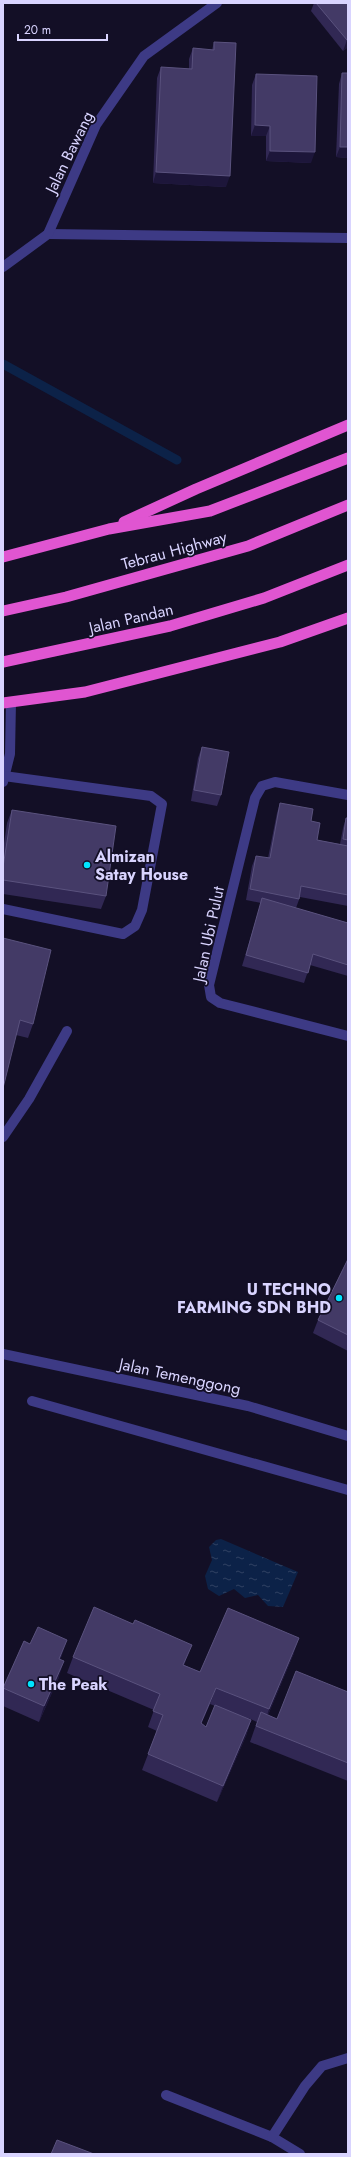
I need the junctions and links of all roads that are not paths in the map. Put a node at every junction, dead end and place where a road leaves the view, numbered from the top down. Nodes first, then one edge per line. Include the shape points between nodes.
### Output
1 (217, 3) edge
2 (48, 234) junction
3 (348, 238) edge
4 (3, 267) edge
5 (348, 425) edge
6 (348, 458) edge
7 (348, 505) edge
8 (109, 529) junction
9 (3, 557) edge
10 (348, 565) edge
11 (3, 611) edge
12 (348, 618) edge
13 (3, 662) edge
14 (7, 703) edge
15 (4, 779) edge
16 (348, 794) edge
17 (3, 909) edge
18 (67, 1031) dead end
19 (348, 1036) edge
20 (3, 1137) edge
21 (3, 1354) edge
22 (32, 1401) dead end
23 (348, 1436) edge
24 (348, 1490) edge
25 (348, 2058) edge
26 (166, 2095) dead end
27 (272, 2137) junction
28 (300, 2154) edge

1 - 2 street, Jalan Bawang via 144,56 96,125
2 - 3 street
2 - 4 street, Jalan Bawang
5 - 8 highway
6 - 8 highway via 210,511
7 - 11 highway, Tebrau Highway via 248,546
8 - 9 highway
10 - 13 highway, Jalan Pandan via 264,598 170,626
12 - 14 highway via 280,642 85,692
14 - 15 street via 10,754
15 - 17 street via 151,796 162,804 142,910 135,926 123,934
16 - 19 street, Jalan Ubi Pulut via 275,782 262,786 255,798 209,985 211,997 220,1003
18 - 20 street via 29,1099
21 - 23 street, Jalan Temenggong via 248,1406
22 - 24 street
25 - 27 street via 322,2066
26 - 27 street
27 - 28 street

